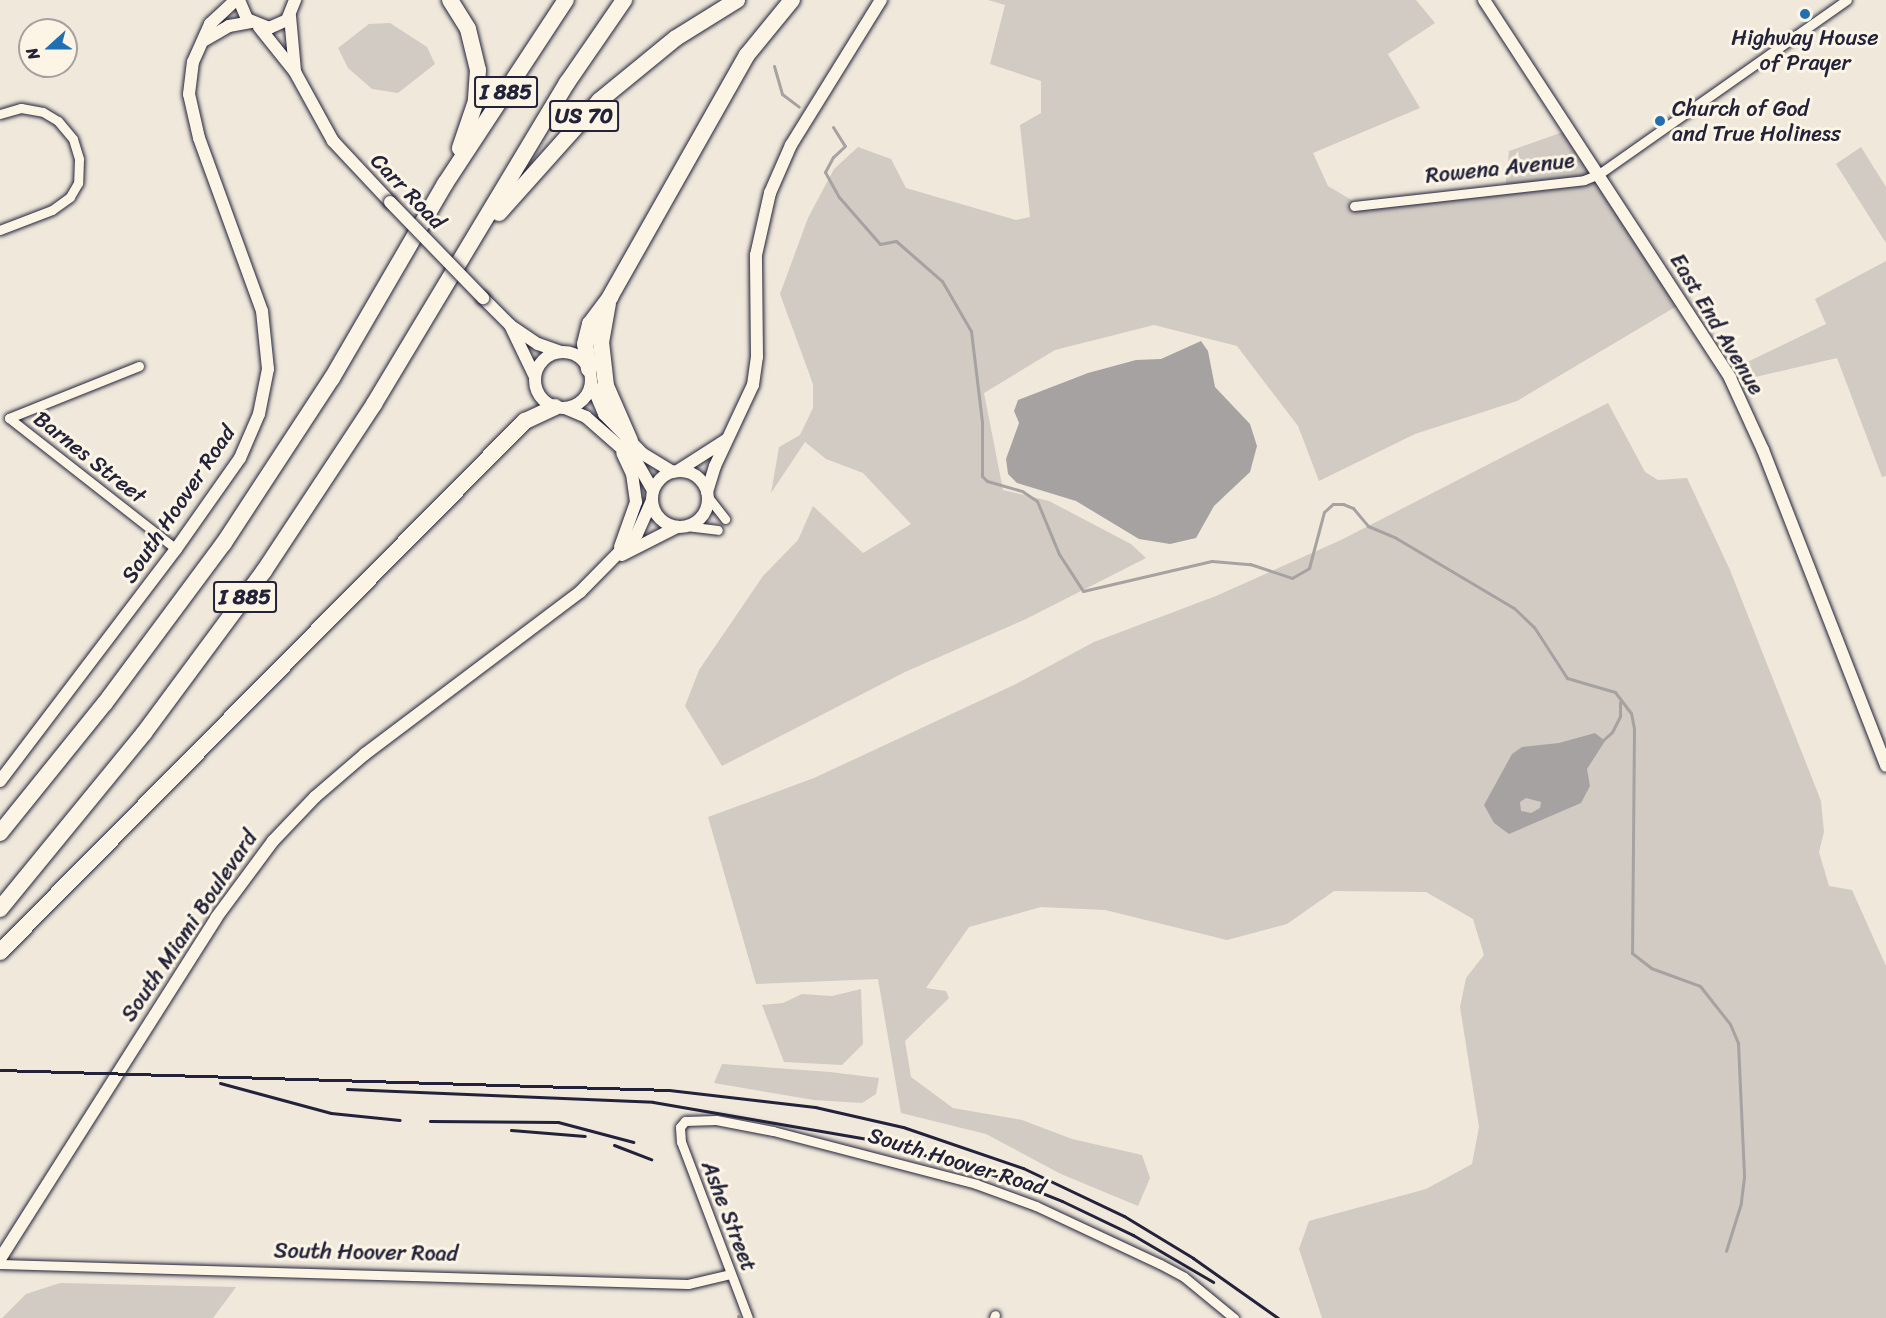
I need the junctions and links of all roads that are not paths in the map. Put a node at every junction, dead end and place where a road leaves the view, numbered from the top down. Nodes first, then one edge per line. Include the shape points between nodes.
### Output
1 (238, 0) edge
2 (295, 0) edge
3 (450, 0) edge
4 (566, 0) edge
5 (624, 0) edge
6 (736, 0) edge
7 (792, 0) edge
8 (881, 0) edge
9 (1484, 0) edge
10 (1847, 0) edge
11 (290, 16) junction
12 (255, 24) junction
13 (203, 41) junction
14 (295, 72) junction
15 (0, 114) edge
16 (1599, 174) junction
17 (445, 184) junction
18 (1354, 206) dead end
19 (0, 230) edge
20 (459, 263) junction
21 (610, 297) junction
22 (510, 325) junction
23 (561, 352) junction
24 (139, 366) dead end
25 (590, 376) junction
26 (535, 377) junction
27 (560, 407) junction
28 (726, 440) junction
29 (624, 444) junction
30 (675, 471) junction
31 (707, 495) junction
32 (652, 496) junction
33 (725, 519) dead end
34 (682, 527) junction
35 (718, 530) dead end
36 (176, 549) junction
37 (615, 560) junction
38 (1886, 766) edge
39 (0, 781) edge
40 (0, 833) edge
41 (0, 909) edge
42 (0, 952) edge
43 (680, 1127) joint
44 (0, 1258) edge
45 (0, 1264) edge
46 (730, 1274) junction
47 (748, 1318) edge
48 (1234, 1318) edge

1 - 12 street, Carr Road
1 - 13 street, South Hoover Road via 210,24
2 - 11 street
3 - 17 highway via 473,42 478,85 469,128
4 - 17 highway, I 885
5 - 20 highway, I 885 via 567,83
6 - 20 highway, US 70 via 676,38 599,101 531,174
7 - 21 highway via 734,76
8 - 28 street via 791,145 770,194 756,255 755,371 748,400
9 - 16 street, East End Avenue
10 - 16 street, Rowena Avenue
11 - 12 street via 274,27
11 - 14 street, Carr Road
12 - 13 street via 222,29
12 - 14 street, Carr Road
13 - 36 street, South Hoover Road via 190,72 190,106 259,297 268,369 247,444
14 - 22 street, Carr Road, bridge via 333,141
15 - 19 street via 21,108 43,112 58,121 73,139 79,159 78,183 70,197 52,210
16 - 18 street, Rowena Avenue via 1584,180
16 - 38 street, East End Avenue via 1738,394
17 - 40 highway, I 885 via 332,378 224,543 105,703
20 - 41 highway, I 885 via 326,479 251,589 144,733
21 - 25 highway via 588,330
21 - 29 highway via 601,342 606,386
22 - 23 street, Carr Road via 538,344
22 - 26 street, Carr Road
23 - 25 street via 580,357
23 - 26 street via 544,359
24 - 36 street, Barnes Street via 9,418
25 - 27 street via 582,400
25 - 29 street via 600,410
26 - 27 street via 540,395
27 - 29 street via 586,417
27 - 42 highway via 525,421
28 - 30 street
28 - 31 street
29 - 30 street
29 - 32 street via 639,465
29 - 37 street via 636,502
30 - 31 street via 696,476
30 - 32 street via 660,479
31 - 33 street
31 - 34 street via 702,516
32 - 34 street via 660,518
32 - 37 street, South Miami Boulevard via 643,527
34 - 35 street
34 - 37 street, South Miami Boulevard
36 - 39 street, South Hoover Road
37 - 44 street, South Miami Boulevard via 555,613 365,754 280,833 216,918
43 - 46 street, Ashe Street via 681,1142
43 - 48 street, South Hoover Road via 692,1119 739,1124 976,1184 1036,1206 1160,1264
45 - 46 street, South Hoover Road via 688,1284
46 - 47 street, Ashe Street

